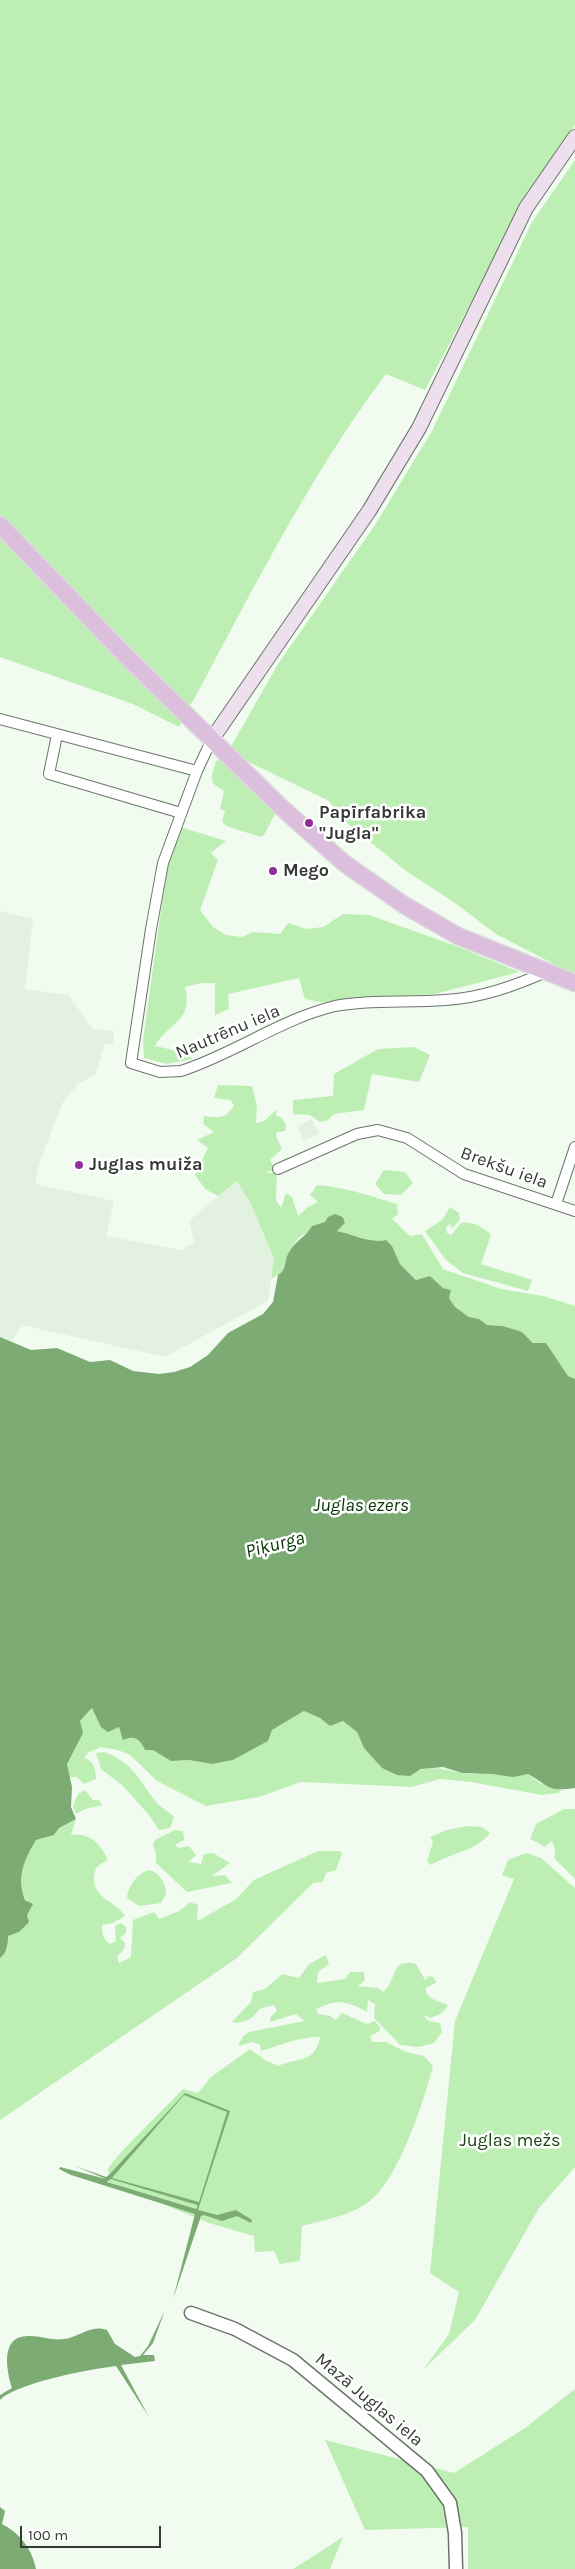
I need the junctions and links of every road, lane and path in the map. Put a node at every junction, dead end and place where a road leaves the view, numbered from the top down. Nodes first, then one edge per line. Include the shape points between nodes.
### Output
1 (575, 137) edge
2 (1, 528) edge
3 (0, 719) edge
4 (57, 735) junction
5 (212, 739) junction
6 (197, 771) junction
7 (181, 813) junction
8 (546, 972) junction
9 (575, 983) edge
10 (575, 1147) edge
11 (278, 1169) dead end
12 (556, 1204) junction
13 (575, 1210) edge
14 (192, 2313) dead end
15 (456, 2569) edge

1 - 5 main road via 526,208 419,428 369,511
2 - 5 main road
3 - 4 street
4 - 6 street
4 - 7 street via 49,774
5 - 6 street, Nautrēnu iela
5 - 8 main road via 330,851 397,900 458,936
6 - 7 street, Nautrēnu iela
7 - 8 street, Nautrēnu iela via 160,880 131,1063 160,1072 182,1071 320,1010 348,1004 446,1000 483,995
8 - 9 main road
10 - 12 street, Brekšu iela
11 - 12 street, Brekšu iela via 356,1134 378,1130 407,1138 464,1174
12 - 13 street, Brekšu iela
14 - 15 street, Mazā Juglas iela via 235,2329 293,2360 427,2471 450,2503

